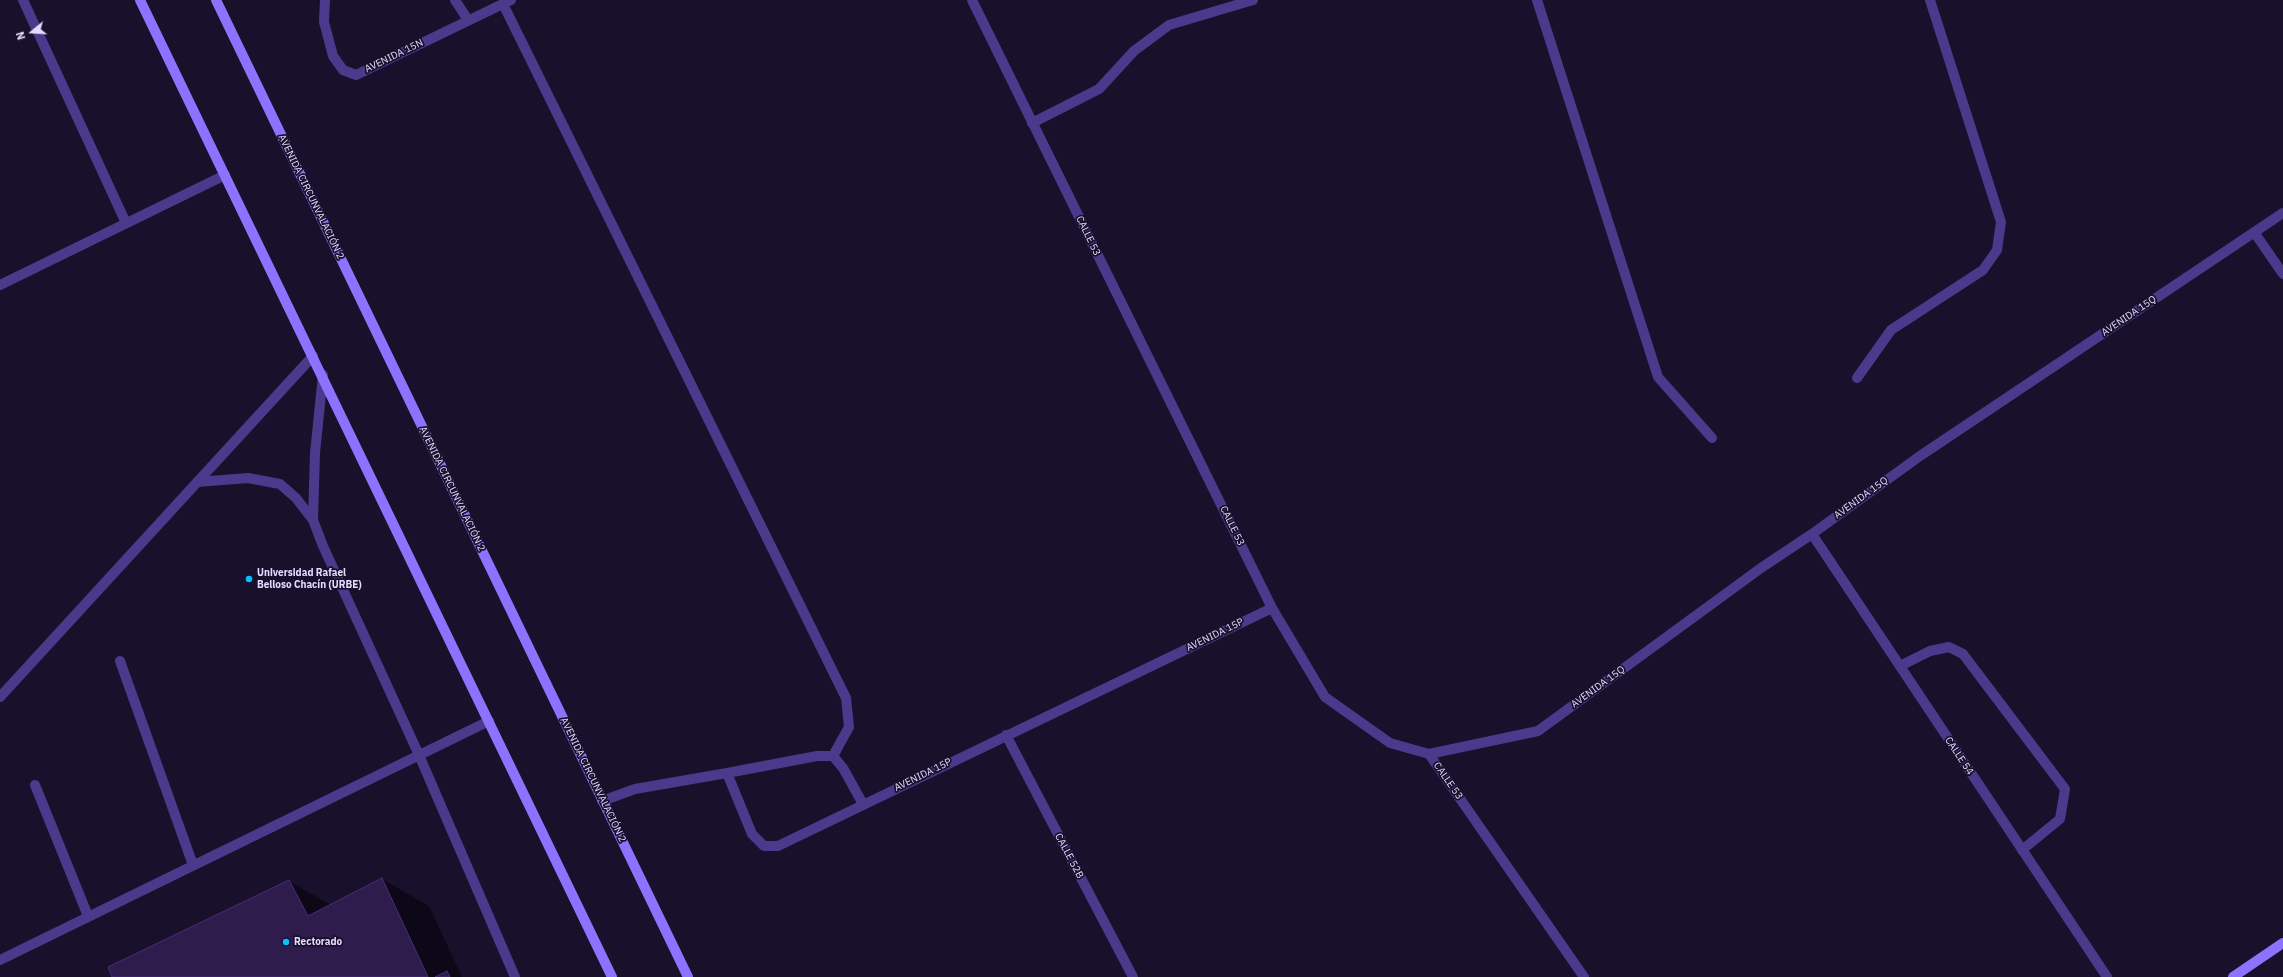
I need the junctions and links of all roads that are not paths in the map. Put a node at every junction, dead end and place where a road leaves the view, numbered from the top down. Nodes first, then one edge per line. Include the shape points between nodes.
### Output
1 (23, 0) edge
2 (140, 0) edge
3 (216, 0) edge
4 (325, 0) edge
5 (455, 0) edge
6 (972, 0) edge
7 (1253, 0) edge
8 (1537, 0) edge
9 (1930, 0) edge
10 (507, 2) edge
11 (468, 20) junction
12 (1032, 123) junction
13 (224, 175) junction
14 (2283, 213) edge
15 (126, 224) junction
16 (2254, 232) junction
17 (2283, 274) edge
18 (0, 285) edge
19 (314, 356) junction
20 (322, 375) junction
21 (1857, 378) dead end
22 (1712, 438) dead end
23 (197, 482) junction
24 (313, 520) junction
25 (1812, 534) junction
26 (1272, 608) junction
27 (120, 661) dead end
28 (1900, 666) junction
29 (0, 697) edge
30 (488, 721) junction
31 (1006, 735) junction
32 (1429, 754) junction
33 (419, 755) junction
34 (833, 756) junction
35 (727, 773) junction
36 (35, 785) dead end
37 (602, 801) junction
38 (863, 804) junction
39 (2022, 850) junction
40 (193, 865) junction
41 (88, 916) junction
42 (2283, 943) edge
43 (0, 960) edge
44 (515, 977) edge
45 (612, 977) edge
46 (688, 977) edge
47 (1133, 977) edge
48 (1584, 977) edge
49 (2107, 977) edge
50 (2233, 977) edge

1 - 15 street
2 - 13 main road
3 - 37 main road, AVENIDA CIRCUNVALACIÓN 2
4 - 11 street, AVENIDA 15N via 324,22 334,56 343,70 356,75
5 - 11 street
6 - 12 street, CALLE 53
7 - 12 street via 1169,25 1134,51 1099,89
8 - 22 street via 1658,376
9 - 21 street via 2001,222 1997,250 1983,270 1891,330
10 - 11 street, AVENIDA 15N
10 - 34 street via 846,698 849,727
12 - 26 street, CALLE 53
13 - 15 street
13 - 19 main road
14 - 16 street, AVENIDA 15Q
15 - 18 street
16 - 17 street
16 - 25 street, AVENIDA 15Q via 1920,456
19 - 20 main road
19 - 23 street
20 - 24 street via 315,453
20 - 30 main road
23 - 24 street via 248,478 280,484 296,498
23 - 29 street
24 - 33 street
25 - 28 street, CALLE 54
25 - 32 street, AVENIDA 15Q via 1761,568 1538,731
26 - 31 street, AVENIDA 15P
26 - 32 street, CALLE 53 via 1325,697 1390,743
27 - 40 street
28 - 39 street, CALLE 54
28 - 39 street via 1930,651 1949,646 1963,654 2065,789 2060,819
30 - 33 street
30 - 45 main road
31 - 38 street, AVENIDA 15P
31 - 47 street, CALLE 52B
32 - 48 street, CALLE 53
33 - 40 street
33 - 44 street
34 - 35 street via 817,756
34 - 38 street via 843,768
35 - 37 street via 635,788
35 - 38 street, AVENIDA 15P via 752,834 764,846 778,846
36 - 41 street
37 - 46 main road, AVENIDA CIRCUNVALACIÓN 2
39 - 49 street, CALLE 54
40 - 41 street
41 - 43 street
42 - 50 main road

